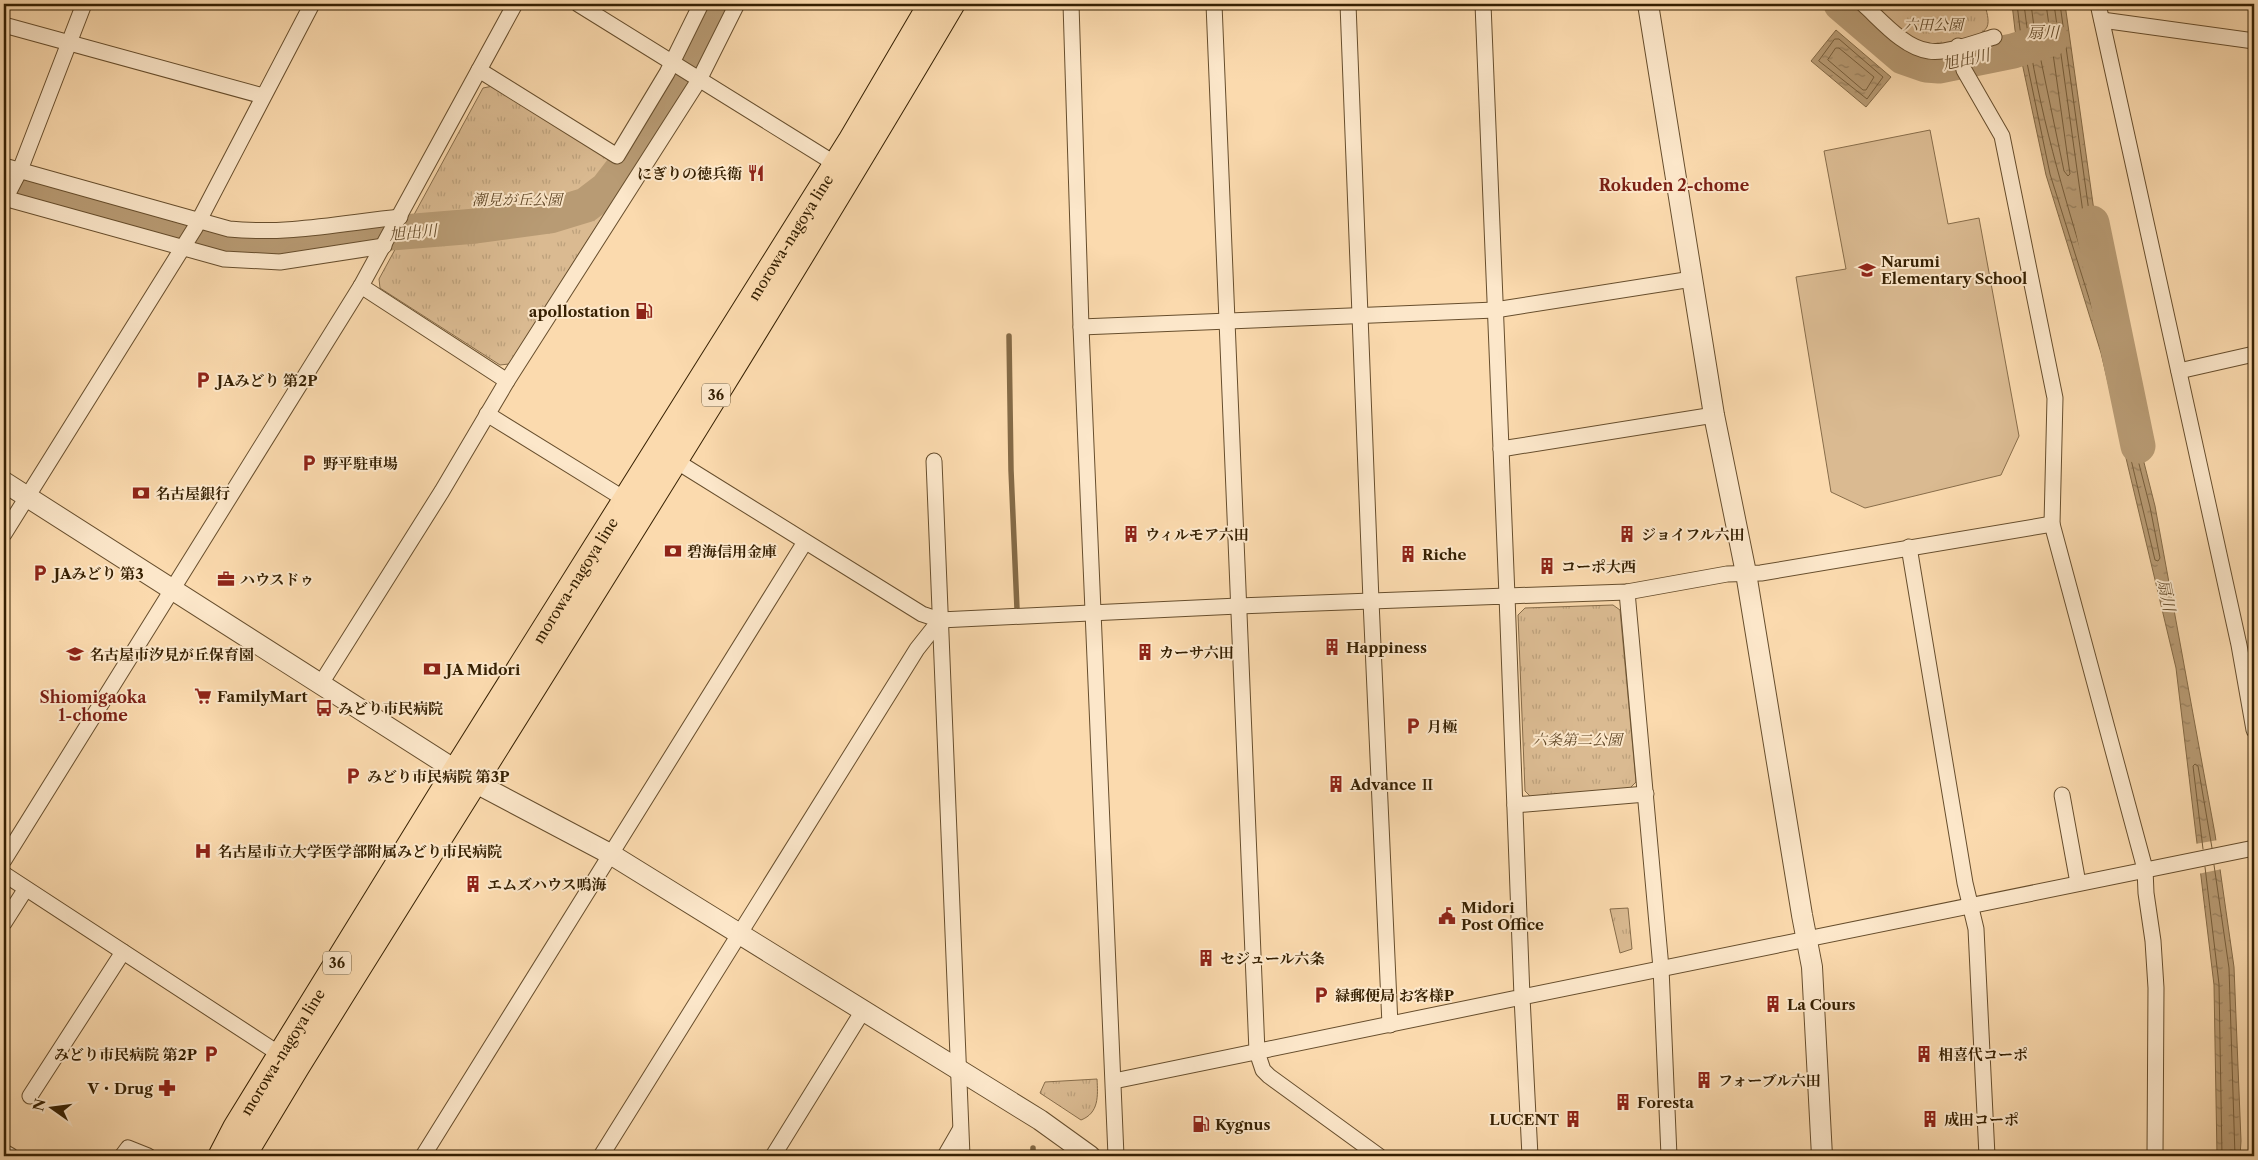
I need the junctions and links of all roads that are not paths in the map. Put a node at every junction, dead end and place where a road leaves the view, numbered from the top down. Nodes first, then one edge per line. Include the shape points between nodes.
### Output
1 (84, 4) edge
2 (312, 4) edge
3 (515, 4) edge
4 (578, 4) edge
5 (701, 4) edge
6 (737, 4) edge
7 (931, 4) edge
8 (952, 4) edge
9 (1071, 4) edge
10 (1214, 4) edge
11 (1348, 4) edge
12 (1483, 4) edge
13 (1648, 4) edge
14 (1863, 4) edge
15 (2098, 4) edge
16 (2102, 20) junction
17 (4, 24) edge
18 (1994, 37) dead end
19 (2254, 41) edge
20 (69, 43) junction
21 (1959, 49) junction
22 (479, 70) junction
23 (684, 71) junction
24 (263, 96) junction
25 (4, 166) edge
26 (844, 169) junction
27 (10, 189) edge
28 (398, 221) junction
29 (191, 234) junction
30 (386, 244) junction
31 (1692, 279) junction
32 (361, 286) junction
33 (1495, 310) junction
34 (1361, 315) junction
35 (1226, 321) junction
36 (1081, 327) junction
37 (2254, 354) edge
38 (2178, 371) junction
39 (506, 381) junction
40 (488, 414) junction
41 (1714, 415) junction
42 (1501, 449) junction
43 (676, 460) junction
44 (934, 461) dead end
45 (4, 482) edge
46 (26, 496) junction
47 (626, 500) junction
48 (2052, 524) junction
49 (4, 534) edge
50 (805, 542) junction
51 (1909, 547) junction
52 (1746, 573) junction
53 (174, 589) junction
54 (1627, 592) junction
55 (1507, 596) junction
56 (1371, 601) junction
57 (1238, 606) junction
58 (1093, 613) junction
59 (940, 620) junction
60 (320, 685) junction
61 (2254, 730) edge
62 (465, 776) junction
63 (1646, 794) junction
64 (2062, 795) dead end
65 (1515, 805) junction
66 (2254, 848) edge
67 (612, 855) junction
68 (4, 860) edge
69 (2145, 869) junction
70 (4, 874) edge
71 (2078, 883) junction
72 (25, 890) junction
73 (1970, 905) junction
74 (4, 923) edge
75 (741, 934) junction
76 (1806, 938) junction
77 (123, 952) junction
78 (1661, 968) junction
79 (1522, 997) junction
80 (864, 1009) junction
81 (1390, 1025) junction
82 (1257, 1052) junction
83 (281, 1055) junction
84 (959, 1069) junction
85 (1114, 1081) junction
86 (30, 1096) dead end
87 (960, 1130) junction
88 (4, 1152) edge
89 (11, 1156) edge
90 (122, 1156) edge
91 (148, 1156) edge
92 (220, 1156) edge
93 (243, 1156) edge
94 (423, 1156) edge
95 (601, 1156) edge
96 (773, 1156) edge
97 (945, 1156) edge
98 (962, 1156) edge
99 (1090, 1156) edge
100 (1116, 1156) edge
101 (1378, 1156) edge
102 (1530, 1156) edge
103 (1670, 1156) edge
104 (1822, 1156) edge
105 (1987, 1156) edge
106 (2155, 1156) edge

1 - 20 street
2 - 24 street
3 - 22 street
4 - 23 street
5 - 23 street
6 - 23 street
7 - 26 main road, morowa-nagoya line / 36
8 - 26 main road, morowa-nagoya line / 36
9 - 36 street
10 - 35 street
11 - 34 street
12 - 33 street
13 - 31 street
14 - 21 street via 1918,48 1931,52
15 - 16 street
16 - 19 street
16 - 38 street
17 - 20 street
18 - 21 street
20 - 24 street
20 - 27 street
21 - 48 street via 1964,70 2002,136 2055,398
22 - 23 street via 617,156
22 - 28 street
23 - 26 street
23 - 39 street
24 - 29 street
25 - 27 street
26 - 43 main road, morowa-nagoya line / 36
26 - 47 main road, morowa-nagoya line / 36
27 - 29 street
27 - 29 street
28 - 29 street via 267,231 229,229
28 - 30 street
29 - 30 street via 224,259 280,262
29 - 46 street
30 - 32 street
31 - 33 street
31 - 41 street
32 - 39 street
32 - 53 street
33 - 34 street
33 - 42 street
34 - 35 street
34 - 56 street
35 - 36 street
35 - 57 street
36 - 58 street
37 - 38 street
38 - 61 street via 2239,645
39 - 40 street
40 - 47 street
40 - 60 street
41 - 42 street
41 - 52 street
42 - 55 street
43 - 50 street
43 - 62 main road, morowa-nagoya line / 36
44 - 59 street
45 - 46 street
46 - 49 street
46 - 53 street
47 - 62 main road, morowa-nagoya line / 36
48 - 51 street
48 - 69 street
50 - 59 street via 922,614
50 - 67 street
51 - 52 street
51 - 73 street
52 - 54 street
52 - 76 street
53 - 60 street
53 - 68 street
54 - 55 street
54 - 63 street
55 - 56 street
55 - 65 street
56 - 57 street
56 - 81 street
57 - 58 street
57 - 82 street
58 - 59 street
58 - 85 street
59 - 75 street via 917,649
59 - 84 street
60 - 62 street
62 - 67 street
62 - 83 main road, morowa-nagoya line / 36
62 - 93 main road, morowa-nagoya line / 36
63 - 65 street
63 - 78 street
64 - 71 street
65 - 79 street
66 - 69 street
67 - 75 street
67 - 94 street
69 - 71 street
69 - 106 street via 2156,988
70 - 72 street
71 - 73 street
72 - 74 street
72 - 77 street
73 - 76 street
73 - 105 street via 1976,929
75 - 80 street
75 - 95 street
76 - 78 street
76 - 104 street via 1812,967
77 - 83 street
77 - 86 street
78 - 79 street
78 - 103 street
79 - 81 street
79 - 102 street
80 - 84 street
80 - 96 street
81 - 82 street
82 - 85 street
82 - 101 street via 1268,1076
83 - 92 main road, morowa-nagoya line / 36
84 - 87 street
84 - 99 street
85 - 100 street
87 - 97 street
87 - 98 street
88 - 89 street
90 - 91 street via 128,1148

